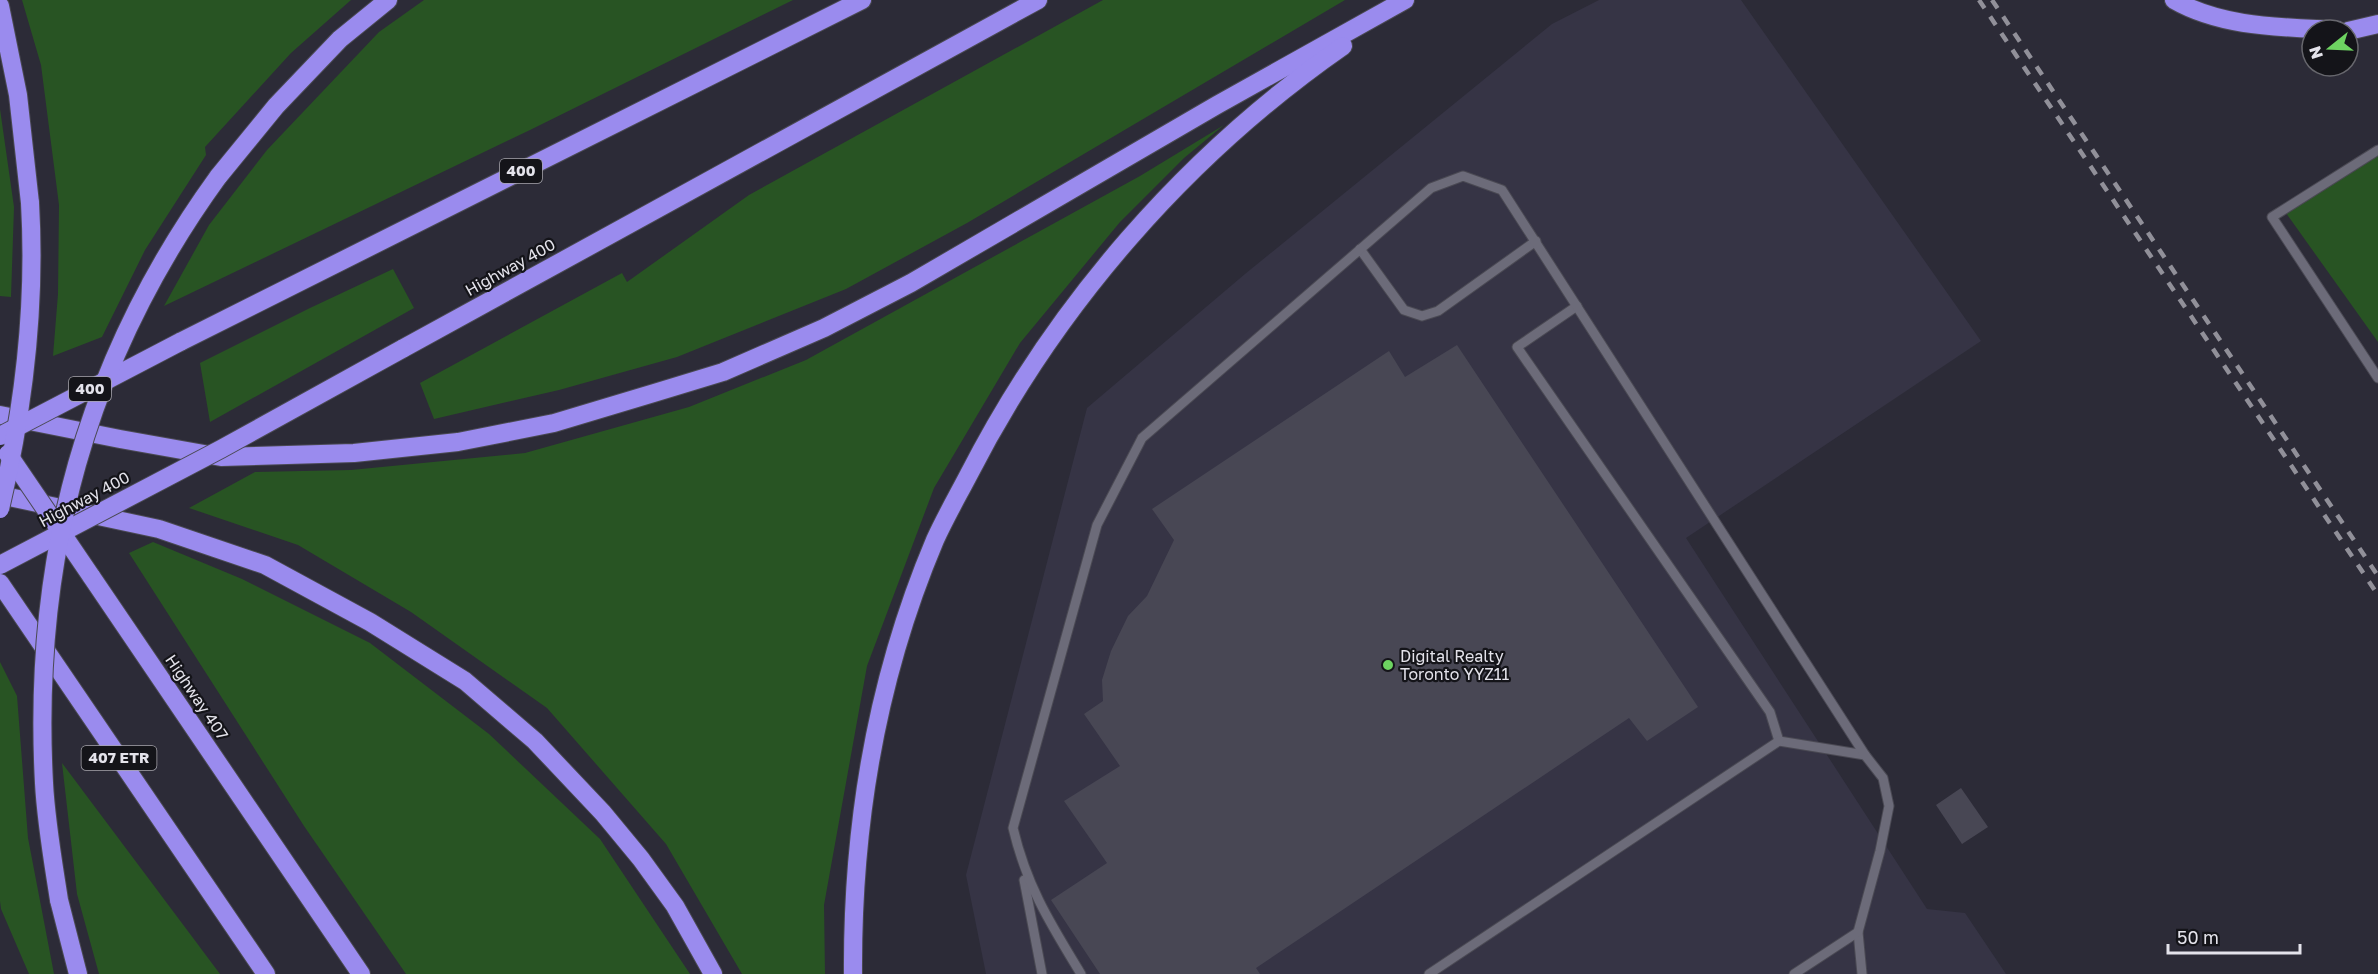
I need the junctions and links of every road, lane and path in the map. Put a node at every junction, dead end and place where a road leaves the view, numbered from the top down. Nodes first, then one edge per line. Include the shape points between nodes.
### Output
1 (388, 0) edge
2 (862, 0) edge
3 (1038, 0) edge
4 (1406, 0) edge
5 (2174, 0) edge
6 (0, 6) edge
7 (2378, 24) edge
8 (2300, 28) edge
9 (2360, 28) edge
10 (2378, 150) edge
11 (1536, 241) junction
12 (1360, 249) junction
13 (1577, 306) junction
14 (2378, 378) edge
15 (0, 414) edge
16 (0, 436) edge
17 (0, 442) edge
18 (0, 495) edge
19 (0, 508) edge
20 (0, 565) edge
21 (0, 583) edge
22 (1779, 741) junction
23 (1865, 755) junction
24 (1021, 863) junction
25 (1858, 932) junction
26 (78, 974) edge
27 (266, 974) edge
28 (361, 974) edge
29 (713, 974) edge
30 (852, 974) edge
31 (1042, 974) edge
32 (1082, 974) edge
33 (1429, 974) edge
34 (1794, 974) edge
35 (1862, 974) edge

1 - 26 highway, bridge via 340,39 276,106 218,177 174,242 136,311 97,401 70,484 51,586 42,714 46,814 59,900
2 - 16 highway, 400, bridge
3 - 20 highway, Highway 400, bridge via 221,449
4 - 15 highway via 902,288 824,328 743,363 554,423 458,442 354,453 221,457
4 - 30 highway via 1250,118 1181,182 1115,252 1049,339 991,432 936,539 898,642 867,773 855,875
5 - 8 highway via 2250,25
6 - 19 highway, bridge via 18,95 33,245 27,355 16,437
7 - 9 highway
10 - 14 lane via 2272,217
11 - 12 lane via 1502,190 1463,176 1431,188
11 - 12 lane via 1438,311 1422,316 1404,310
11 - 13 lane
12 - 24 lane via 1142,438 1097,525 1013,828
13 - 22 lane via 1516,347 1770,712
13 - 23 lane
17 - 28 highway, Highway 407, bridge
18 - 29 highway via 159,529 265,565 370,622 465,681 535,741 642,859 675,906
21 - 27 highway, 407 ETR
22 - 23 lane
22 - 33 lane
23 - 25 lane via 1883,778 1889,806
24 - 31 lane
24 - 32 lane via 1043,913
25 - 34 lane
25 - 35 lane

